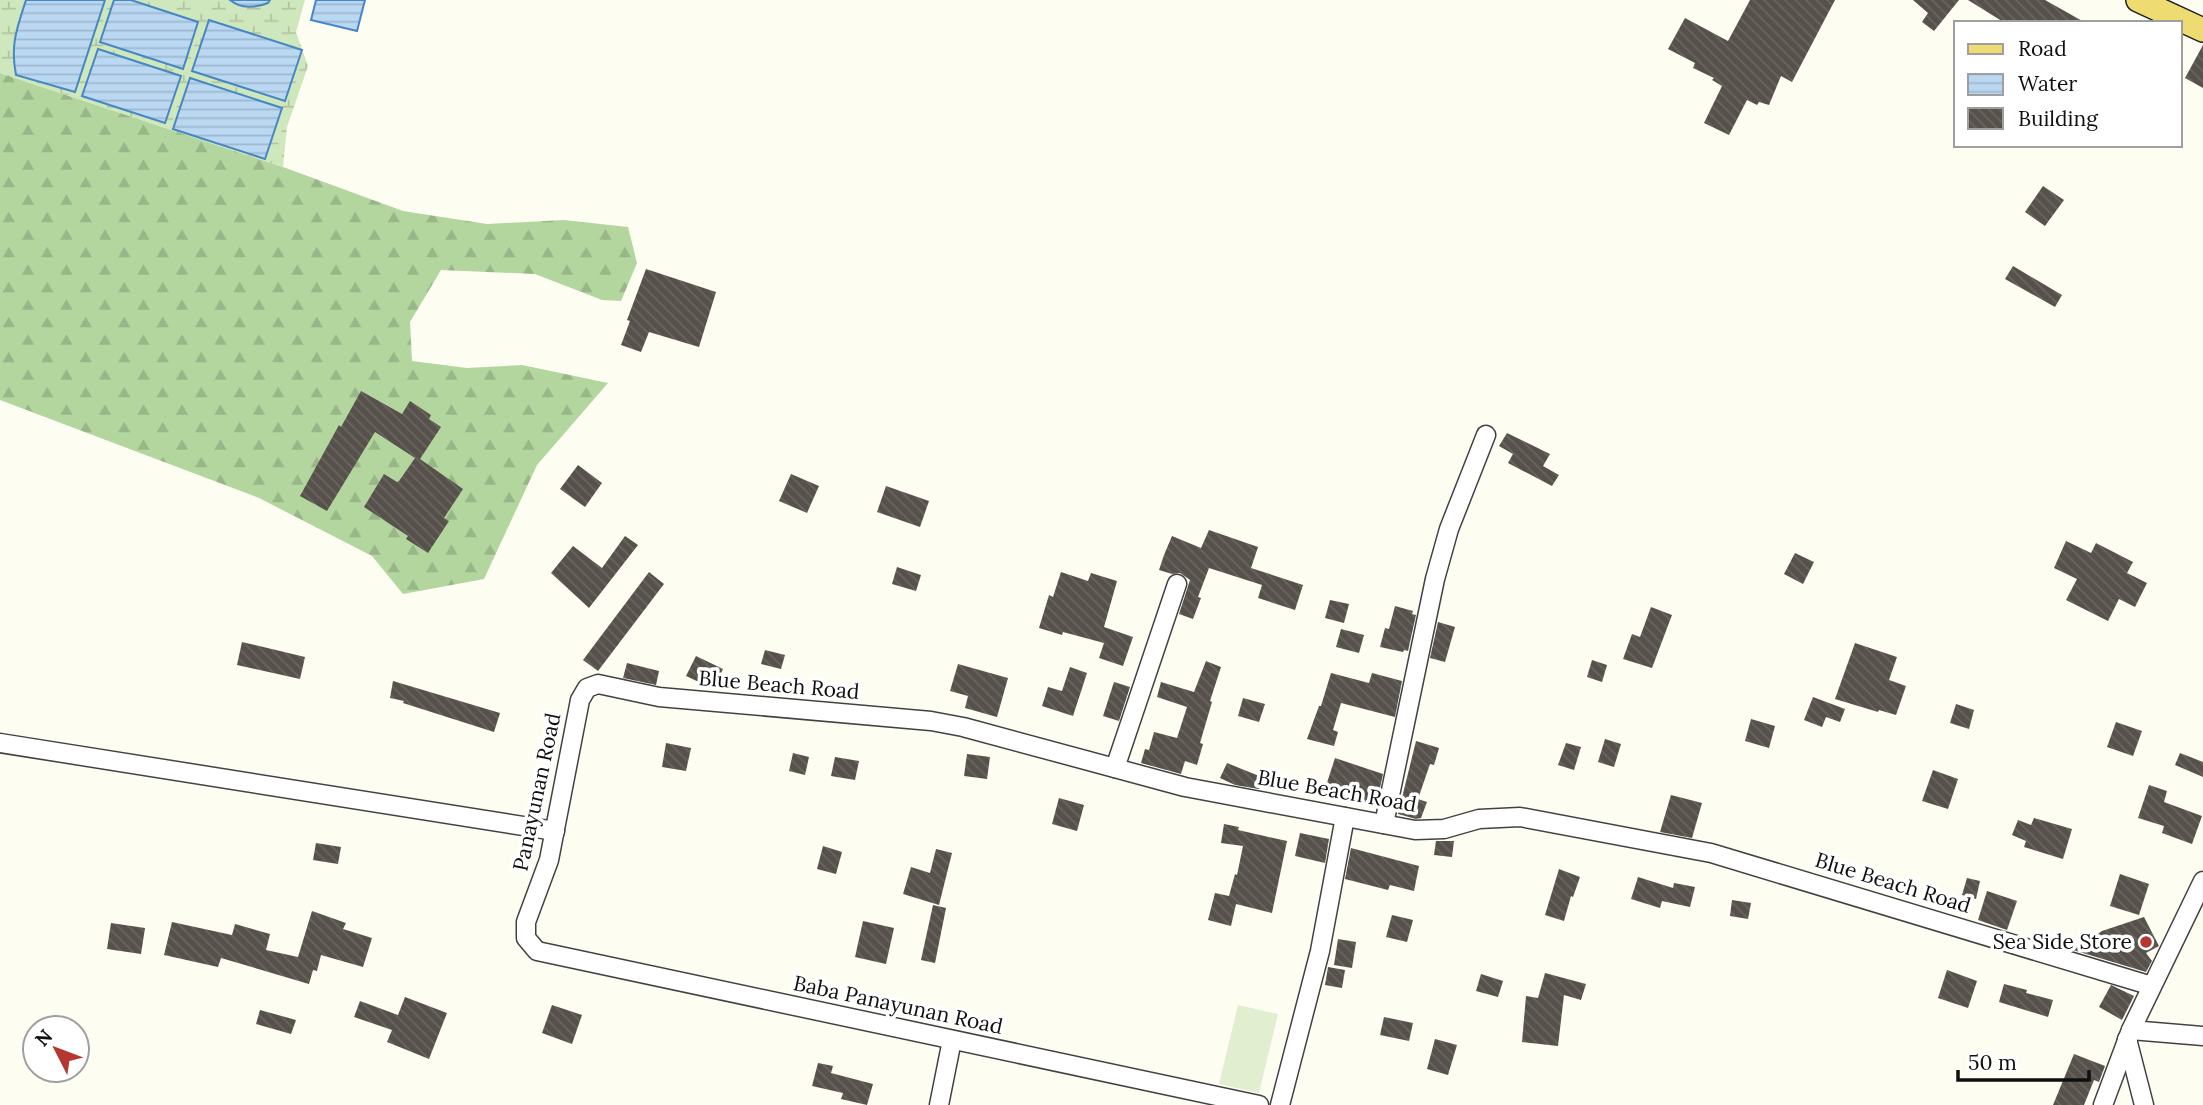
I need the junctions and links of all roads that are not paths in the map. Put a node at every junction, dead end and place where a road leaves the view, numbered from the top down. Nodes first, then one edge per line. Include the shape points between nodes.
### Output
1 (2138, 0) edge
2 (2203, 30) edge
3 (1486, 435) dead end
4 (1177, 584) dead end
5 (587, 688) joint
6 (0, 743) edge
7 (1115, 768) junction
8 (1345, 817) junction
9 (1384, 824) junction
10 (555, 831) junction
11 (2203, 881) edge
12 (530, 944) joint
13 (2152, 986) junction
14 (2129, 1034) junction
15 (2203, 1036) edge
16 (952, 1040) junction
17 (939, 1105) edge
18 (1259, 1105) edge
19 (1280, 1105) edge
20 (2103, 1105) edge
21 (2144, 1105) edge

1 - 2 main road
3 - 9 street via 1448,529
4 - 7 street
5 - 7 street, Blue Beach Road via 598,684 659,698 931,721
5 - 10 street, Panayunan Road via 580,700
6 - 10 street
7 - 8 street, Blue Beach Road via 1185,787
8 - 9 street, Blue Beach Road
8 - 19 street via 1320,951
9 - 13 street, Blue Beach Road via 1444,829 1479,819 1520,817 1711,853
10 - 12 street, Panayunan Road via 526,922
11 - 13 street
12 - 16 street, Baba Panayunan Road via 549,954
13 - 14 street
14 - 15 street
14 - 20 street
14 - 21 street
16 - 17 street
16 - 18 street, Baba Panayunan Road

